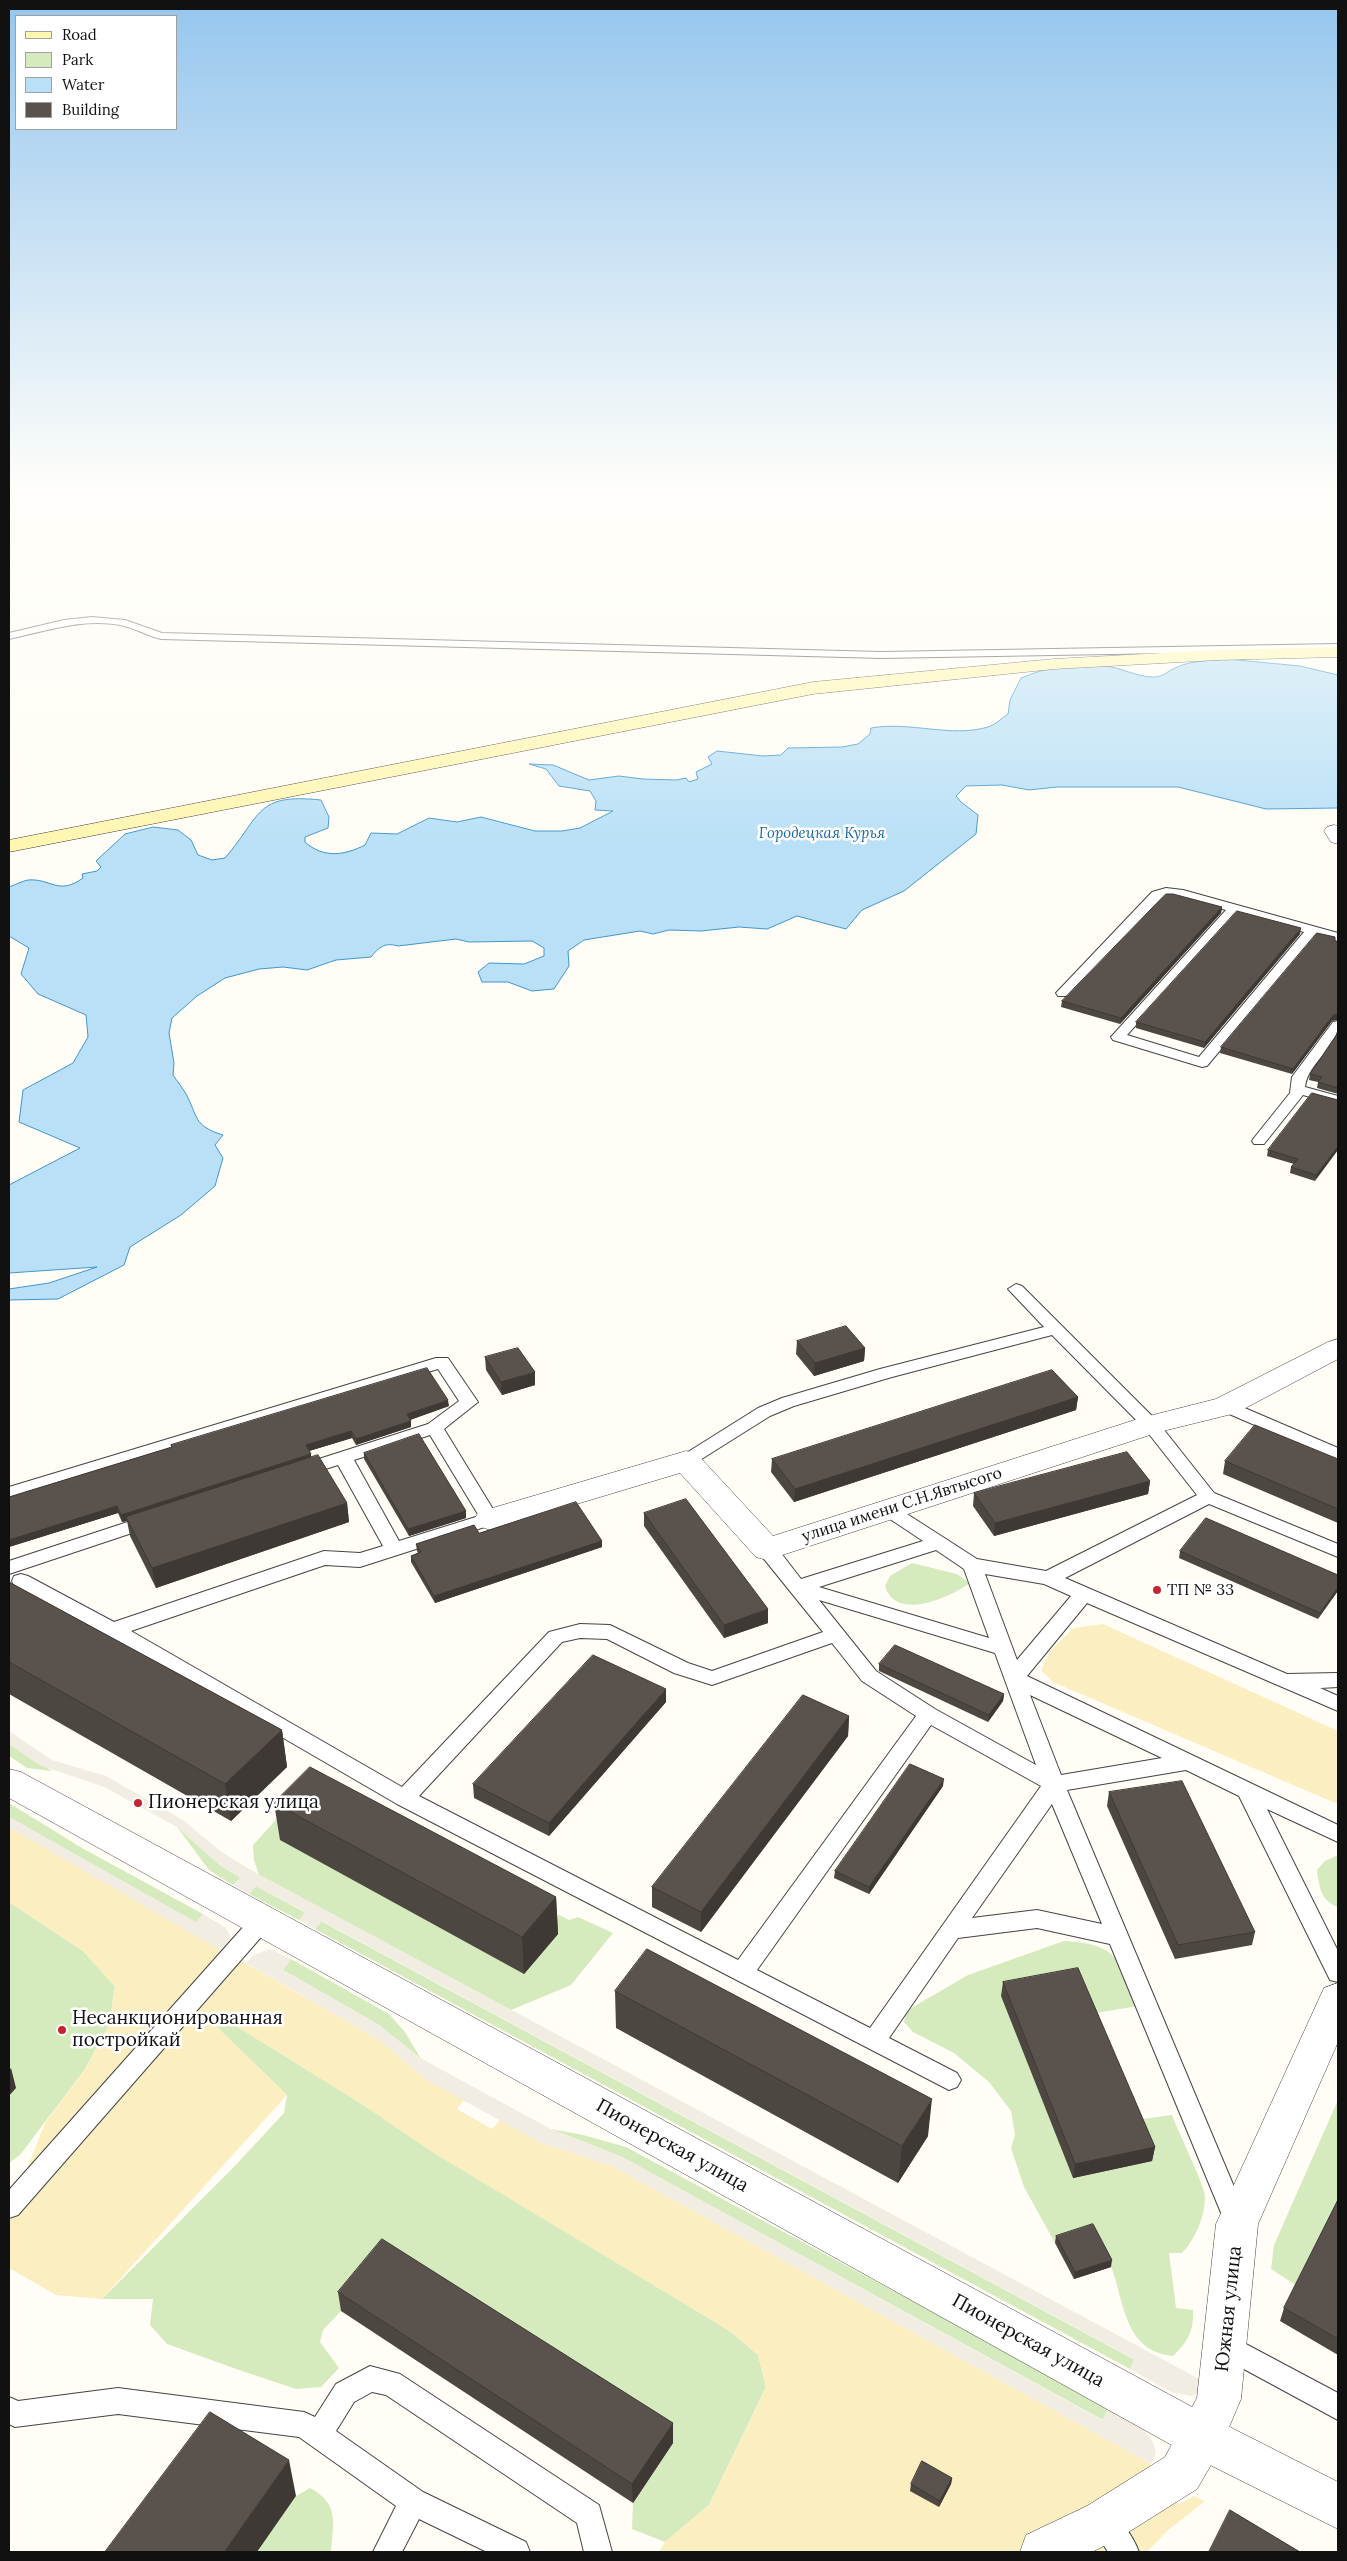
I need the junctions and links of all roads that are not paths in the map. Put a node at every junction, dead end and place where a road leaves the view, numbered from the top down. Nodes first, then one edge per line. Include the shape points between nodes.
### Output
1 (9, 636) edge
2 (1338, 646) edge
3 (1338, 652) edge
4 (9, 846) edge
5 (1235, 908) junction
6 (1313, 930) junction
7 (1338, 937) edge
8 (1062, 994) dead end
9 (1338, 1025) edge
10 (1297, 1089) junction
11 (1338, 1101) edge
12 (1258, 1141) dead end
13 (1016, 1289) dead end
14 (1056, 1329) junction
15 (1336, 1353) edge
16 (1226, 1406) junction
17 (1151, 1425) junction
18 (434, 1428) junction
19 (1338, 1455) edge
20 (343, 1457) junction
21 (686, 1461) junction
22 (288, 1475) edge
23 (9, 1493) edge
24 (1208, 1497) junction
25 (887, 1509) junction
26 (169, 1514) edge
27 (490, 1519) junction
28 (938, 1542) junction
29 (394, 1549) junction
30 (767, 1550) junction
31 (1338, 1551) edge
32 (972, 1565) junction
33 (15, 1574) edge
34 (1048, 1578) junction
35 (797, 1587) junction
36 (1083, 1594) junction
37 (113, 1630) junction
38 (835, 1635) junction
39 (1004, 1649) junction
40 (1014, 1678) junction
41 (1338, 1680) edge
42 (1285, 1681) junction
43 (1338, 1704) edge
44 (928, 1714) junction
45 (1188, 1762) junction
46 (9, 1782) edge
47 (1054, 1784) junction
48 (1247, 1790) junction
49 (404, 1798) junction
50 (1338, 1834) edge
51 (262, 1922) junction
52 (952, 1930) junction
53 (1118, 1937) junction
54 (742, 1973) junction
55 (1338, 1973) edge
56 (1338, 1999) edge
57 (874, 2041) junction
58 (949, 2080) dead end
59 (13, 2197) edge
60 (1238, 2224) junction
61 (1226, 2346) junction
62 (1338, 2407) edge
63 (213, 2413) junction
64 (11, 2416) edge
65 (318, 2435) junction
66 (196, 2436) edge
67 (1202, 2437) junction
68 (413, 2502) junction
69 (1337, 2502) edge
70 (1114, 2537) edge
71 (387, 2552) edge
72 (516, 2552) edge
73 (598, 2552) edge
74 (1043, 2552) edge

1 - 2 lane via 65,622 97,619 122,622 161,636 698,652 882,655
3 - 4 main road via 1054,664 813,688
5 - 6 lane
5 - 6 lane via 1118,1037 1202,1063
5 - 8 lane via 1178,892 1157,895
6 - 7 lane
9 - 10 lane via 1299,1077
10 - 11 lane
10 - 12 lane
13 - 14 lane
14 - 17 lane
14 - 21 lane via 886,1372 788,1402 764,1412
15 - 16 street, улица имени С.Н.Явтысого
16 - 17 street, улица имени С.Н.Явтысого
16 - 19 lane
17 - 24 lane
17 - 25 street, улица имени С.Н.Явтысого
18 - 20 lane
18 - 23 lane via 469,1402 442,1362
18 - 27 lane
20 - 22 lane
20 - 29 lane
21 - 27 street
21 - 30 street
24 - 31 lane
24 - 34 lane
25 - 28 lane
25 - 30 street, улица имени С.Н.Явтысого
26 - 33 lane
27 - 29 lane
28 - 32 lane
28 - 35 lane
29 - 37 lane via 360,1560 324,1558
30 - 35 lane
32 - 34 lane
32 - 39 lane
33 - 37 lane
34 - 36 lane
35 - 38 lane
35 - 39 lane
36 - 40 lane
36 - 42 lane
37 - 49 lane
38 - 44 lane via 869,1676
38 - 49 lane via 712,1678 681,1668 610,1632 580,1631 556,1637
39 - 40 lane
40 - 45 lane
40 - 47 lane
41 - 42 lane
42 - 43 lane
44 - 47 lane
44 - 54 lane
45 - 47 lane
45 - 48 lane
46 - 51 street, Пионерская улица
47 - 52 lane
47 - 53 lane
48 - 50 lane
48 - 55 lane
49 - 54 lane
51 - 59 lane
51 - 67 street, Пионерская улица
52 - 53 lane via 1037,1919
52 - 57 lane
53 - 60 lane
54 - 57 lane
56 - 60 street, Южная улица
57 - 58 lane
60 - 61 street, Южная улица
61 - 62 lane
61 - 67 street, Южная улица via 1220,2399
63 - 64 lane via 118,2402
63 - 65 lane via 304,2424
63 - 66 lane
65 - 68 lane
65 - 73 lane via 345,2393 370,2379 391,2383 589,2515
67 - 69 street, Пионерская улица
67 - 70 street, Южная улица via 1181,2473
68 - 71 lane
68 - 72 lane
70 - 74 street, Южная улица

